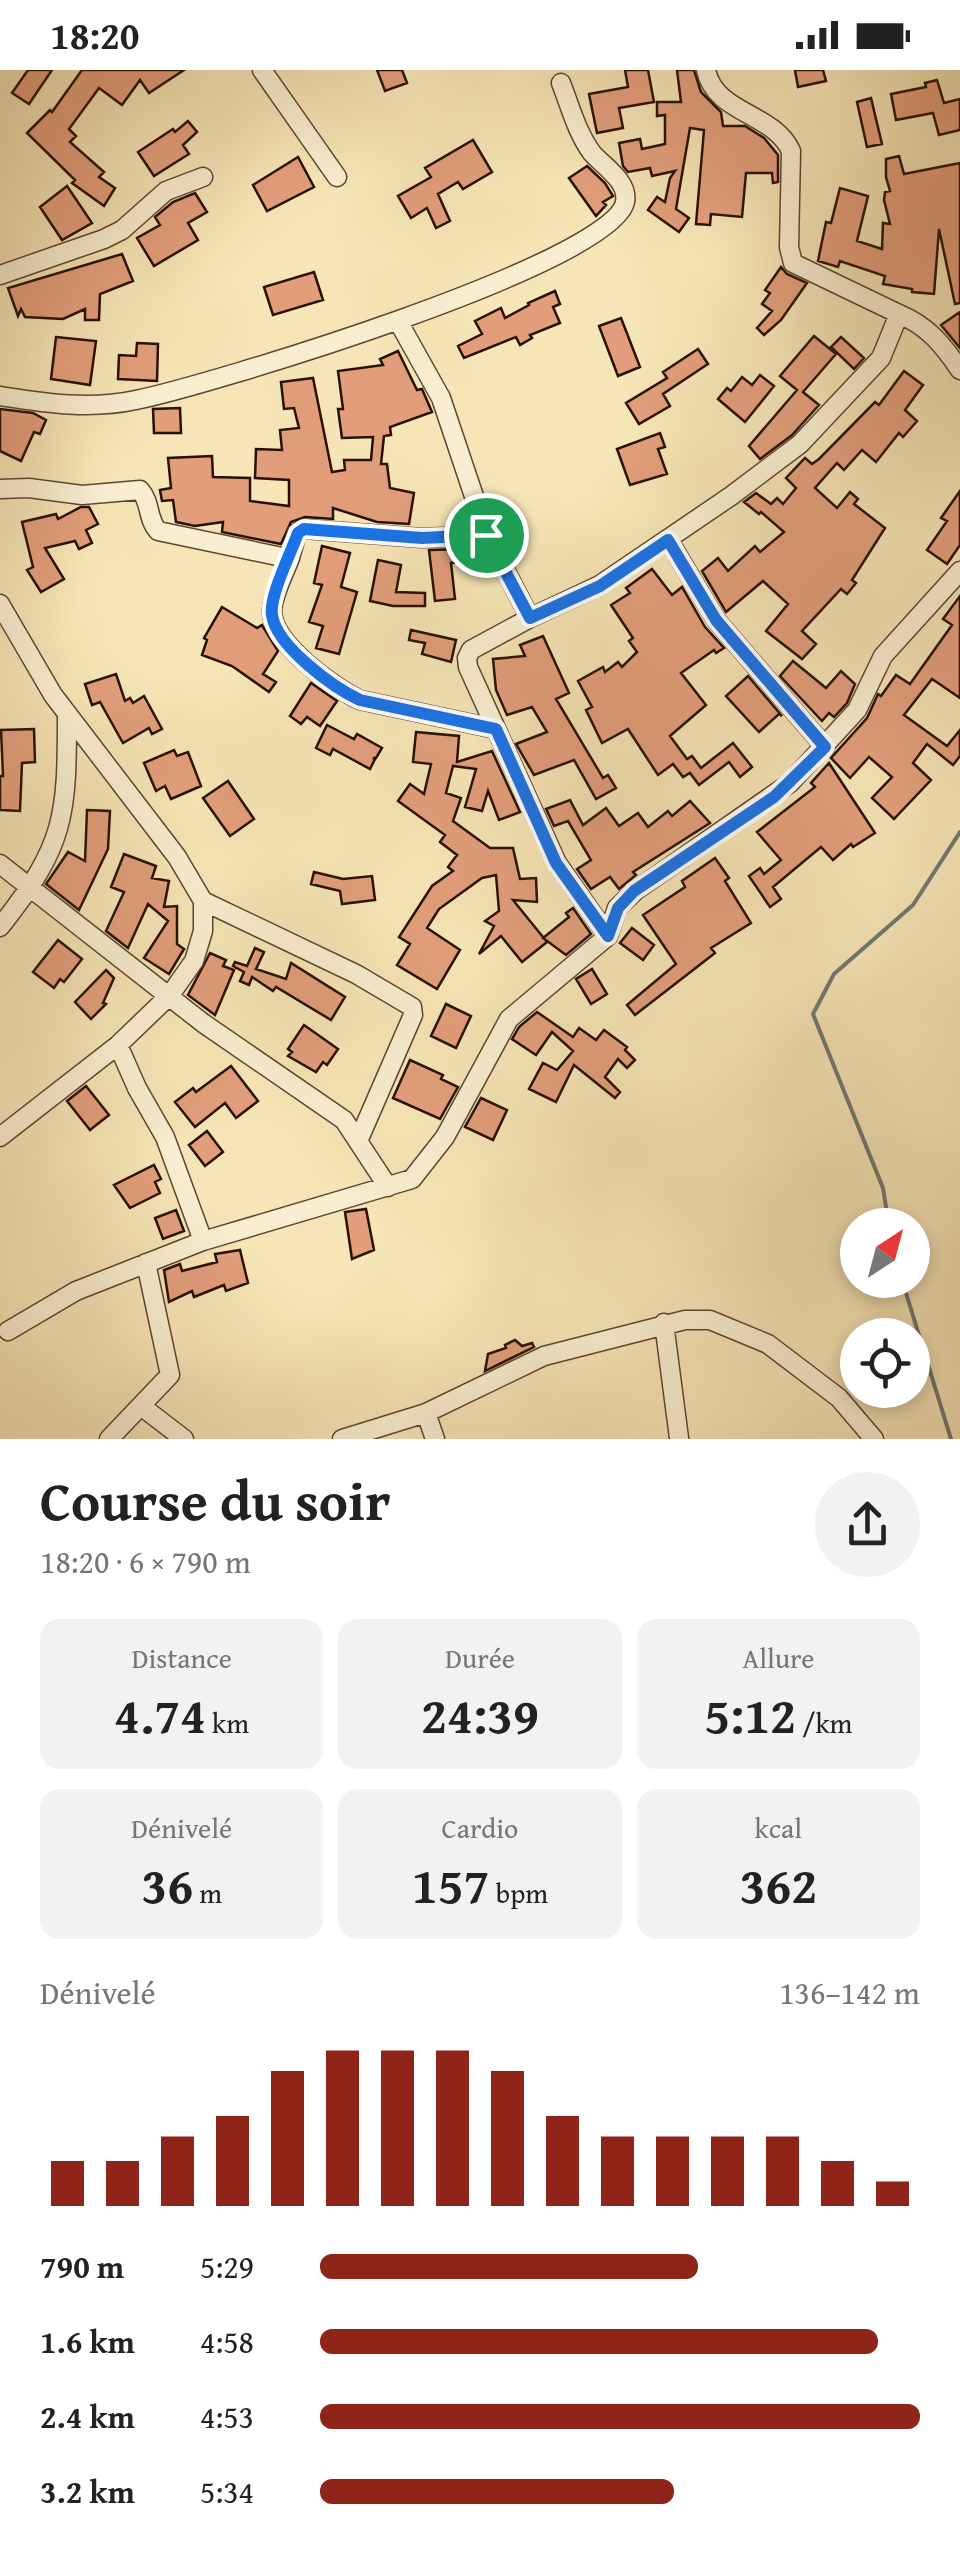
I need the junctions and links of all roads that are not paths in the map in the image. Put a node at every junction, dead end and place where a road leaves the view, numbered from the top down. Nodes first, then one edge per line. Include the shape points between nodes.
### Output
1 (262, 70) edge
2 (706, 70) edge
3 (560, 83) dead end
4 (202, 177) dead end
5 (337, 177) dead end
6 (0, 275) edge
7 (899, 314) junction
8 (398, 320) junction
9 (960, 370) edge
10 (0, 396) edge
11 (0, 488) edge
12 (486, 535) junction
13 (668, 540) junction
14 (290, 558) junction
15 (960, 571) edge
16 (0, 604) edge
17 (530, 618) junction
18 (67, 713) junction
19 (496, 729) junction
20 (825, 747) junction
21 (0, 864) edge
22 (32, 887) junction
23 (203, 900) junction
24 (0, 927) edge
25 (608, 936) junction
26 (170, 995) junction
27 (118, 1046) junction
28 (0, 1137) edge
29 (359, 1139) junction
30 (388, 1187) junction
31 (203, 1241) junction
32 (146, 1262) junction
33 (664, 1323) junction
34 (8, 1331) dead end
35 (141, 1406) junction
36 (426, 1413) junction
37 (109, 1439) edge
38 (184, 1439) edge
39 (342, 1439) edge
40 (436, 1439) edge
41 (680, 1439) edge
42 (874, 1439) edge

1 - 5 street
2 - 7 street via 718,97 786,140 792,263
3 - 8 street via 584,140 624,192 615,218 577,246
4 - 6 street via 166,191 104,239
7 - 9 street via 931,332
7 - 13 street via 881,358 800,444
8 - 10 street via 137,400 93,407
8 - 12 street via 442,398
11 - 14 street via 82,496 140,490 158,531
12 - 14 street via 422,538 304,529
12 - 17 street
13 - 17 street via 600,586
13 - 20 street via 716,620
14 - 19 street via 272,617 310,667 360,700
15 - 20 street via 882,656 857,710
16 - 18 street
17 - 19 street via 467,658
18 - 22 street via 65,812
18 - 23 street
19 - 25 street via 556,863
20 - 25 street via 774,797 634,891 618,908
21 - 22 street
22 - 24 street
22 - 26 street
23 - 26 street via 194,960
23 - 29 street via 412,1007
25 - 30 street via 509,1018 445,1137 412,1179
26 - 27 street
26 - 29 street via 344,1120
27 - 28 street
27 - 31 street via 165,1137
29 - 30 street
30 - 31 street
31 - 32 street
32 - 34 street via 76,1291
32 - 35 street via 170,1375
33 - 36 street via 544,1356
33 - 41 street
33 - 42 street via 710,1320 768,1344 839,1398
35 - 37 street
35 - 38 street
36 - 39 street
36 - 40 street

